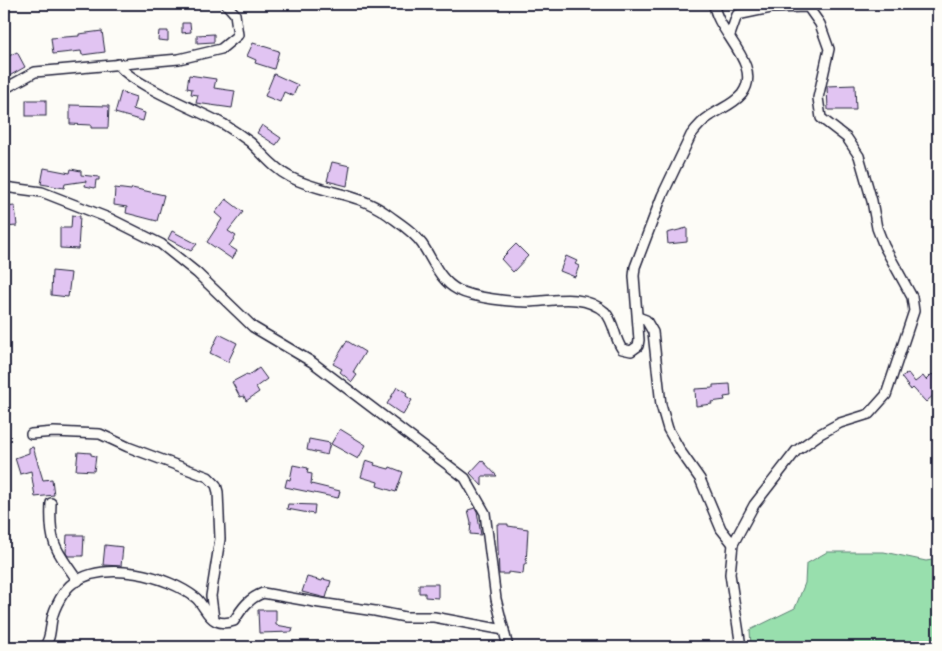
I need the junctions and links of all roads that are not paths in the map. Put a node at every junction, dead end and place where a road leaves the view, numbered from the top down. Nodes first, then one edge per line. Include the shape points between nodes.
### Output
1 (226, 4) edge
2 (714, 4) edge
3 (809, 5) edge
4 (730, 35) junction
5 (118, 64) junction
6 (4, 89) edge
7 (4, 187) edge
8 (638, 317) junction
9 (31, 434) dead end
10 (50, 503) dead end
11 (733, 544) junction
12 (78, 580) junction
13 (214, 620) junction
14 (504, 630) junction
15 (44, 647) edge
16 (508, 647) edge
17 (741, 647) edge

1 - 5 street via 235,14 238,35 221,49 178,59
2 - 4 street via 719,21
3 - 4 street via 737,15
3 - 11 street via 820,24 828,49 818,98 822,118 847,138 859,156 877,228 912,297 914,311 886,395 869,414 840,423 796,450 754,505
4 - 8 street via 746,68 746,87 736,100 696,128 662,196 635,267
5 - 6 street via 35,72
5 - 8 street via 151,88 235,131 287,176 372,204 417,238 440,275 465,293 514,302 567,299 589,303 606,313 619,344 626,351 638,346
7 - 14 street via 42,192 111,219 161,244 197,273 253,327 312,362 465,478 485,513 496,599
8 - 11 street via 646,320 653,332 661,405 668,429 700,479 721,529
9 - 13 street via 100,434 197,472 216,485 220,539 211,596
10 - 12 street via 52,540
11 - 17 street via 730,574
12 - 13 street via 116,571 143,574 168,582 196,598
12 - 15 street via 67,588 59,602 52,616 49,640
13 - 14 street via 225,623 234,620 244,605 264,593
14 - 16 street

